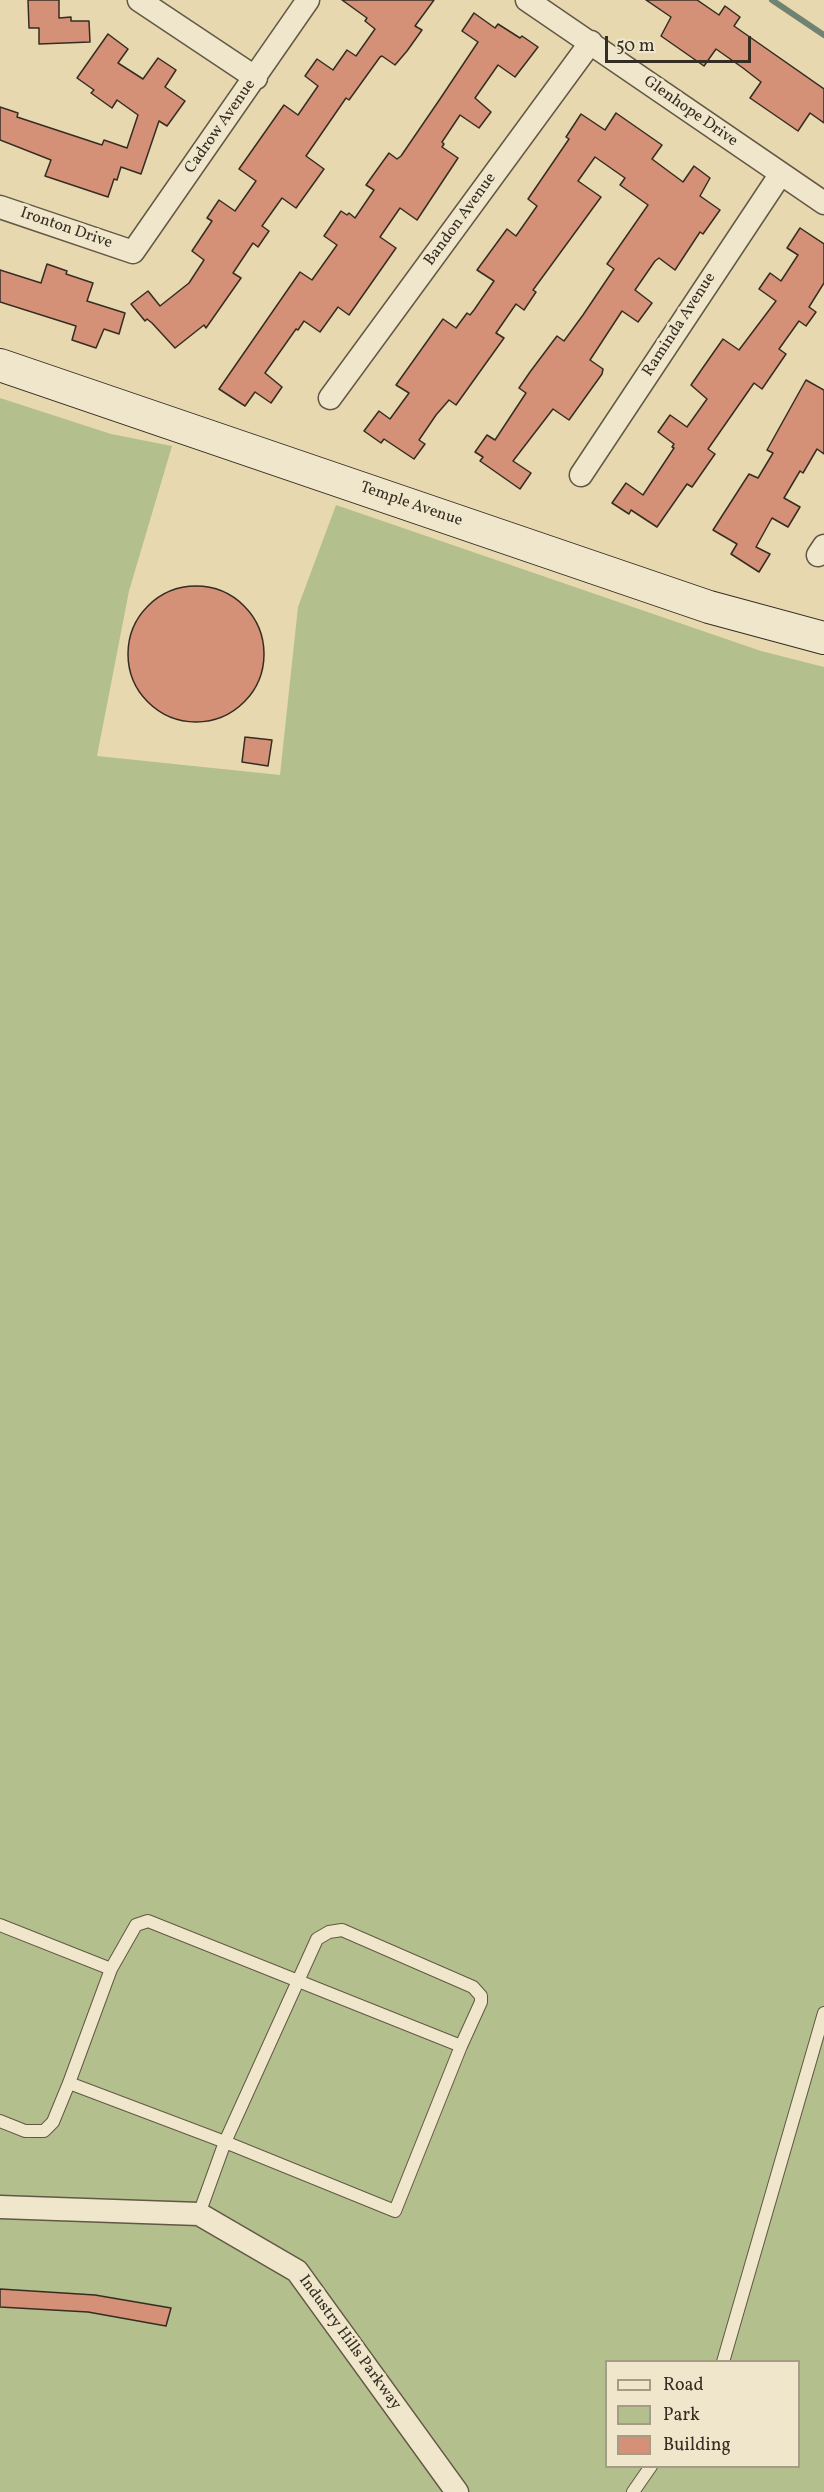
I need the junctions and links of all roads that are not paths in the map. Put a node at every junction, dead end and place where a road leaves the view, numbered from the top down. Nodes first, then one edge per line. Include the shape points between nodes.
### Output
1 (139, 0) edge
2 (308, 0) edge
3 (527, 0) edge
4 (591, 42) junction
5 (256, 78) junction
6 (780, 175) junction
7 (824, 203) edge
8 (0, 207) edge
9 (133, 252) joint
10 (0, 365) edge
11 (330, 398) dead end
12 (581, 476) dead end
13 (824, 638) edge
14 (0, 1925) edge
15 (111, 1969) junction
16 (299, 1981) junction
17 (824, 2013) edge
18 (461, 2046) junction
19 (69, 2083) junction
20 (0, 2121) edge
21 (225, 2142) junction
22 (0, 2207) edge
23 (199, 2214) junction
24 (723, 2360) edge
25 (650, 2468) edge
26 (457, 2492) edge
27 (633, 2492) edge

1 - 5 street
2 - 5 street, Cadrow Avenue
3 - 4 street, Glenhope Drive
4 - 6 street, Glenhope Drive
4 - 11 street, Bandon Avenue
5 - 9 street, Cadrow Avenue
6 - 7 street, Glenhope Drive
6 - 12 street, Raminda Avenue
8 - 9 street, Ironton Drive
10 - 13 main road, Temple Avenue via 709,607
14 - 15 lane
15 - 16 lane via 136,1925 148,1921
15 - 19 lane
16 - 18 lane
16 - 18 lane via 317,1939 342,1930 473,1987 481,2002
16 - 21 lane
17 - 24 lane
18 - 21 lane via 395,2211
19 - 20 lane via 54,2122 44,2131 25,2131
19 - 21 lane
21 - 23 lane
22 - 23 street, Industry Hills Parkway
23 - 26 street, Industry Hills Parkway via 297,2271
25 - 27 lane

